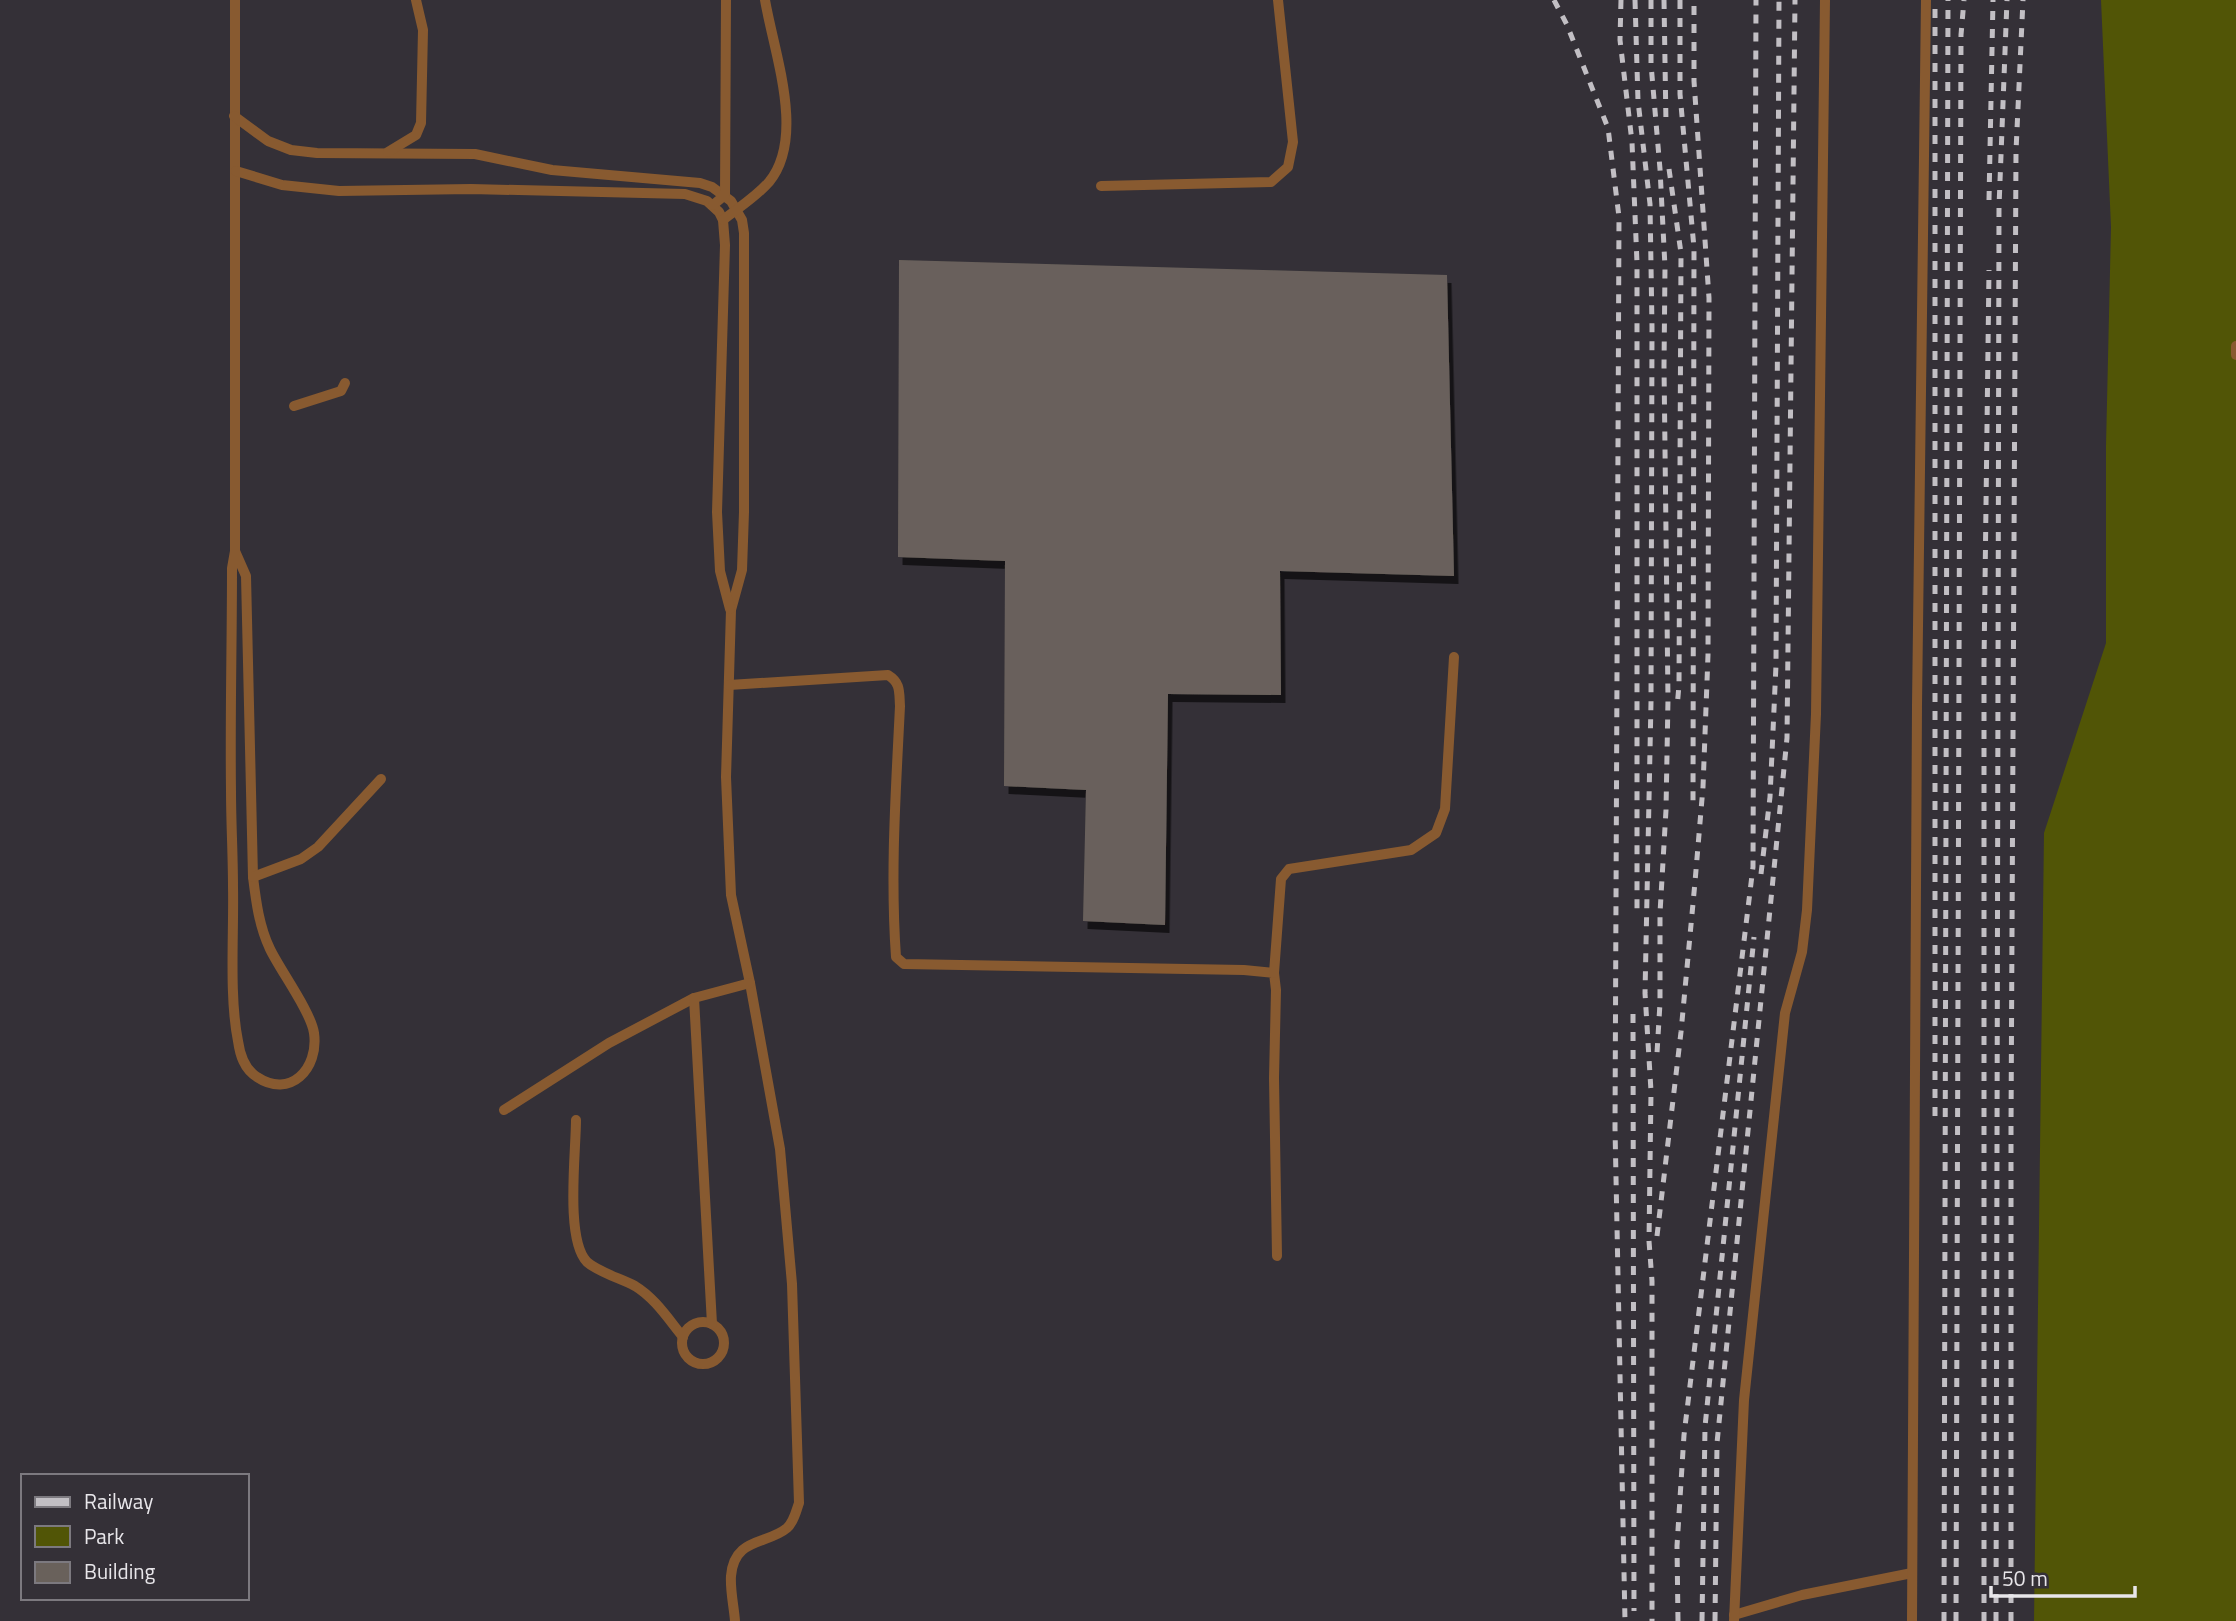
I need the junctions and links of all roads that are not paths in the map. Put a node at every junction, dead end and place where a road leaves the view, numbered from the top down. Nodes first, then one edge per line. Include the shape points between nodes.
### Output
1 (235, 0) edge
2 (416, 0) edge
3 (726, 0) edge
4 (765, 0) edge
5 (1278, 0) edge
6 (1825, 0) edge
7 (1926, 0) edge
8 (234, 116) junction
9 (384, 154) junction
10 (236, 171) junction
11 (1101, 186) dead end
12 (725, 195) junction
13 (713, 205) junction
14 (737, 208) junction
15 (723, 220) junction
16 (2236, 346) edge
17 (2236, 355) edge
18 (345, 383) dead end
19 (294, 406) dead end
20 (236, 551) junction
21 (731, 610) junction
22 (1454, 657) dead end
23 (729, 685) junction
24 (381, 779) dead end
25 (253, 877) junction
26 (1274, 973) junction
27 (750, 983) junction
28 (694, 998) junction
29 (504, 1110) dead end
30 (576, 1120) dead end
31 (1277, 1256) dead end
32 (712, 1324) junction
33 (683, 1337) junction
34 (1912, 1573) junction
35 (1734, 1618) edge
36 (735, 1621) edge
37 (1912, 1621) edge

1 - 8 lane
2 - 9 lane via 423,30 421,123 416,135
3 - 12 lane
4 - 14 lane via 788,133 778,169 768,184
5 - 11 lane via 1293,142 1288,167 1271,182
6 - 35 lane via 1816,714 1807,910 1802,952 1785,1013 1744,1400
7 - 34 lane
8 - 9 lane via 268,141 290,150
8 - 10 lane
9 - 12 lane via 475,155 552,170 700,183
10 - 13 lane via 282,185 339,191 668,192 699,197
10 - 20 lane
12 - 13 lane
12 - 14 lane
13 - 15 lane
14 - 15 lane
14 - 21 lane via 746,270 744,512 743,570
15 - 21 lane via 718,512 720,571
16 - 17 lane
18 - 19 lane via 341,391
20 - 25 lane via 246,576
20 - 25 lane via 232,568 231,793 237,1038 242,1059 253,1074 268,1084 282,1086 296,1081 308,1068 314,1034 268,946 257,912
21 - 23 lane
22 - 26 lane via 1445,809 1436,833 1411,850 1289,869 1281,879
23 - 26 lane via 878,675 895,679 900,706 894,935 896,957 904,964
23 - 27 lane via 726,777 731,895
24 - 25 lane via 318,847 301,859
26 - 31 lane
27 - 28 lane
27 - 36 lane via 780,1149 792,1284 799,1503 787,1528 748,1545 736,1559 731,1576
28 - 29 lane via 609,1043
28 - 32 lane
30 - 33 lane via 576,1245 588,1262 638,1288
32 - 33 lane via 691,1326
32 - 33 lane via 724,1341 715,1360 701,1364 688,1358
34 - 35 lane via 1802,1595
34 - 37 lane

